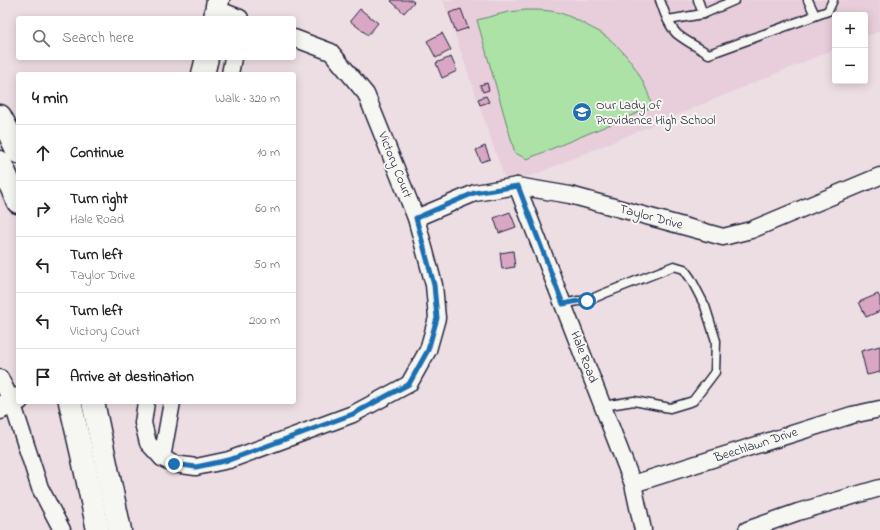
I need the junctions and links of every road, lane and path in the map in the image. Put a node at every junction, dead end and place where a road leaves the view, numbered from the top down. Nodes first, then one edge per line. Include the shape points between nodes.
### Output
1 (660, 0) edge
2 (698, 0) edge
3 (735, 0) edge
4 (808, 0) edge
5 (833, 0) edge
6 (216, 9) edge
7 (703, 14) junction
8 (815, 15) junction
9 (235, 16) edge
10 (668, 20) junction
11 (296, 39) edge
12 (207, 60) edge
13 (233, 60) edge
14 (204, 72) edge
15 (230, 72) edge
16 (0, 116) edge
17 (16, 148) edge
18 (0, 162) edge
19 (880, 176) edge
20 (518, 186) junction
21 (16, 198) edge
22 (416, 218) junction
23 (563, 304) junction
24 (0, 378) edge
25 (10, 403) edge
26 (70, 404) edge
27 (93, 404) edge
28 (146, 404) edge
29 (172, 404) edge
30 (603, 406) junction
31 (880, 409) edge
32 (162, 458) junction
33 (634, 484) junction
34 (880, 488) edge
35 (62, 530) edge
36 (98, 530) edge
37 (120, 530) edge
38 (643, 530) edge
39 (747, 530) edge

1 - 10 lane
2 - 7 lane
3 - 7 lane
4 - 8 lane
5 - 8 lane via 828,11
6 - 9 street
7 - 10 lane
8 - 10 lane via 710,54 676,33
11 - 22 street, Victory Court via 331,52 366,94
12 - 14 main road
13 - 15 street
16 - 17 main road
18 - 21 main road
19 - 20 street, Taylor Drive via 751,230 724,237 570,195
20 - 22 street, Taylor Drive via 474,193
20 - 23 street, Hale Road
22 - 32 street, Victory Court via 434,285 437,318 428,350 409,384 353,414 229,460 196,467 174,464
23 - 30 street, Hale Road
23 - 30 lane via 587,301 674,266 684,269 705,306 716,341 715,372 693,401 670,408 634,401
24 - 25 street
25 - 35 street via 40,488
26 - 36 main road
27 - 37 main road
28 - 32 street via 143,423 148,443
29 - 32 street
30 - 33 street, Hale Road
31 - 33 street, Beechlawn Drive via 852,415
33 - 38 street, Hale Road
34 - 39 street

